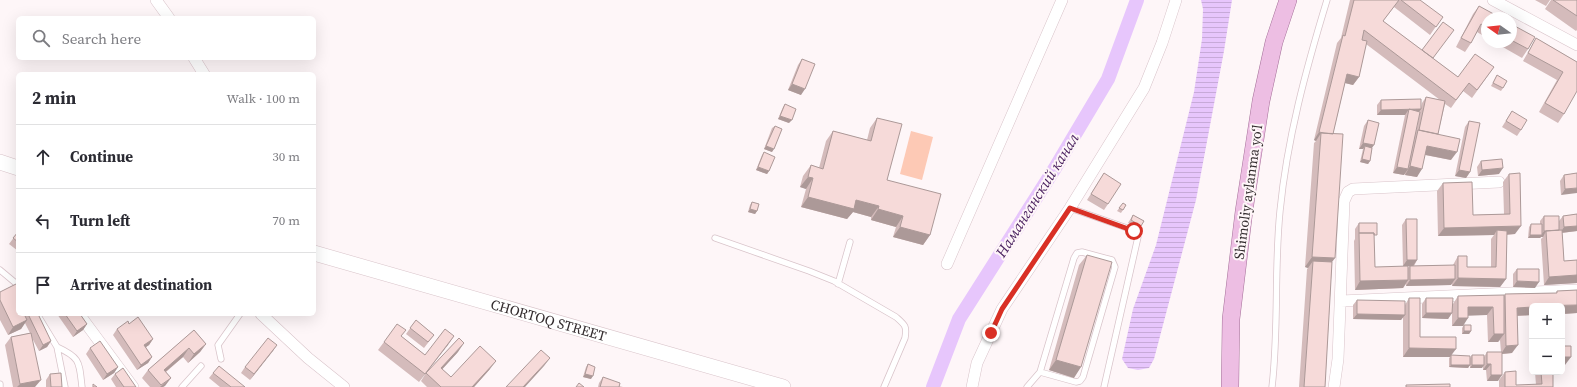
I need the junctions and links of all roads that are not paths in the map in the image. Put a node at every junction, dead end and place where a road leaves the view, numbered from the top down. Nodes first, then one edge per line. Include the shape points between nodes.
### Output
1 (156, 0) edge
2 (1062, 0) edge
3 (1176, 0) edge
4 (1288, 0) edge
5 (1327, 0) edge
6 (1493, 0) edge
7 (168, 16) edge
8 (1577, 45) edge
9 (195, 60) edge
10 (203, 72) edge
11 (0, 162) edge
12 (16, 167) edge
13 (1499, 182) dead end
14 (1070, 208) junction
15 (715, 238) dead end
16 (850, 242) dead end
17 (316, 253) edge
18 (947, 264) dead end
19 (0, 270) edge
20 (16, 283) edge
21 (838, 284) junction
22 (1577, 290) edge
23 (1341, 301) junction
24 (38, 316) edge
25 (81, 316) edge
26 (238, 316) edge
27 (263, 316) edge
28 (57, 347) junction
29 (222, 358) dead end
30 (201, 366) dead end
31 (1040, 372) junction
32 (65, 387) edge
33 (82, 387) edge
34 (134, 387) edge
35 (182, 387) edge
36 (344, 387) edge
37 (784, 387) edge
38 (884, 387) edge
39 (972, 387) edge
40 (1027, 387) edge
41 (1104, 387) edge
42 (1230, 387) edge
43 (1272, 387) edge
44 (1334, 387) edge

1 - 7 street
2 - 18 street
3 - 14 street via 1144,88
4 - 42 main road, Shimoliy aylanma yoʻl via 1274,42 1244,211 1231,319
5 - 43 lane via 1305,77 1287,155 1280,212 1276,357
6 - 8 street
9 - 10 street
11 - 12 main road
13 - 23 street via 1353,189 1348,192 1344,200
14 - 39 street via 1002,309 977,363
14 - 41 lane via 1127,228 1134,231 1138,237
15 - 21 lane via 809,271
16 - 21 lane
17 - 37 main road, CHORTOQ STREET
19 - 20 lane
21 - 38 lane via 905,324 905,338
22 - 23 street
23 - 44 street
24 - 28 lane
25 - 34 street
26 - 29 lane via 219,341 218,348
27 - 36 street
28 - 32 lane
28 - 33 lane via 72,354 76,359
30 - 35 lane
31 - 31 lane via 1076,382 1083,377 1115,267 1112,260 1077,253
31 - 40 lane

